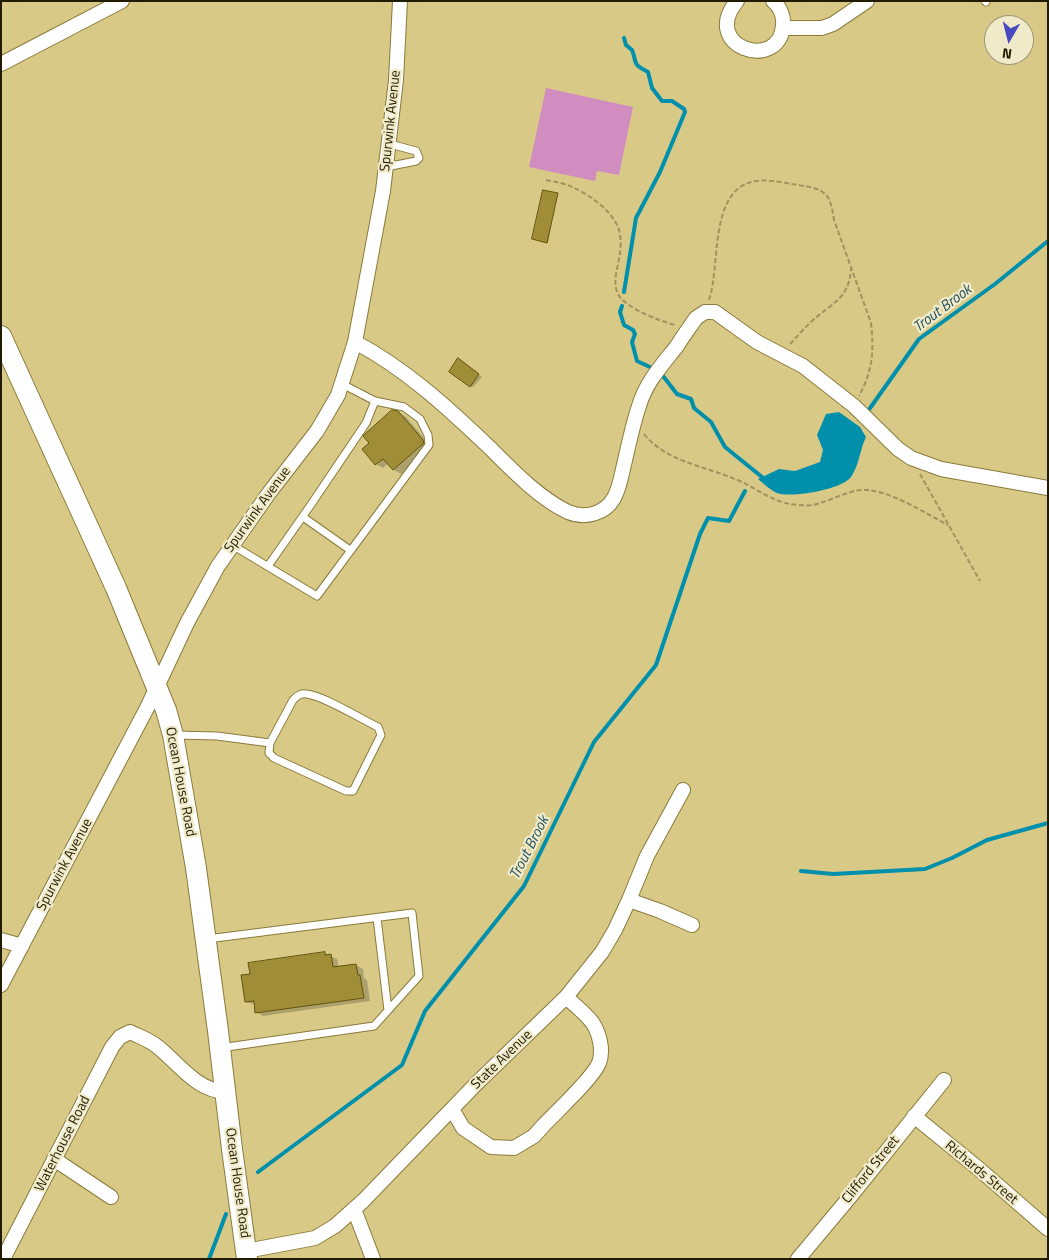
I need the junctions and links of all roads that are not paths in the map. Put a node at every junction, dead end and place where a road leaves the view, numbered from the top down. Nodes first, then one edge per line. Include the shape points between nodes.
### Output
1 (122, 1) edge
2 (400, 1) edge
3 (737, 1) edge
4 (773, 1) edge
5 (867, 1) edge
6 (783, 28) junction
7 (1, 64) edge
8 (390, 144) junction
9 (386, 167) junction
10 (1, 336) edge
11 (356, 342) junction
12 (342, 384) junction
13 (375, 401) junction
14 (1048, 488) edge
15 (303, 517) junction
16 (232, 546) junction
17 (350, 550) junction
18 (268, 566) junction
19 (157, 688) junction
20 (173, 736) junction
21 (270, 743) junction
22 (683, 790) dead end
23 (629, 900) junction
24 (377, 918) junction
25 (692, 925) dead end
26 (1, 940) edge
27 (206, 940) junction
28 (22, 946) junction
29 (1, 985) edge
30 (566, 997) junction
31 (388, 1010) junction
32 (220, 1048) junction
33 (944, 1080) dead end
34 (225, 1092) junction
35 (452, 1109) junction
36 (914, 1116) junction
37 (54, 1159) junction
38 (111, 1197) dead end
39 (354, 1209) junction
40 (1048, 1229) edge
41 (247, 1255) edge
42 (3, 1259) edge
43 (373, 1259) edge
44 (798, 1259) edge

1 - 7 street
2 - 8 street, Spurwink Avenue
3 - 6 street via 729,11 726,25 736,45 755,52 766,50 774,45
4 - 6 street via 782,12
5 - 6 street via 822,28
8 - 9 street, Spurwink Avenue
8 - 9 lane via 416,152 419,158
9 - 11 street, Spurwink Avenue
10 - 19 main road, Ocean House Road via 116,588
11 - 12 street, Spurwink Avenue
11 - 14 street via 378,354 436,397 524,481 556,505 582,515 606,509 614,498 645,390 689,327 705,312 715,312 757,342 803,366 854,406 911,458 941,469
12 - 13 lane
12 - 16 street, Spurwink Avenue via 317,432
13 - 15 lane via 366,423
13 - 17 lane via 404,407 420,418 429,445
15 - 17 lane
15 - 18 lane
16 - 18 lane
16 - 19 street, Spurwink Avenue via 187,623
17 - 18 lane via 316,596
19 - 20 main road, Ocean House Road
19 - 28 street, Spurwink Avenue
20 - 21 lane via 217,736
20 - 27 main road, Ocean House Road
21 - 21 lane via 269,753 274,758 346,792 352,791 380,735 378,727 306,694 293,700
22 - 23 street, State Avenue via 647,856
23 - 25 street
23 - 30 street, State Avenue via 602,952
24 - 27 lane
24 - 31 lane
24 - 31 lane via 412,913 419,976
26 - 28 street
27 - 32 main road, Ocean House Road
28 - 29 street, Spurwink Avenue
30 - 35 street, State Avenue
30 - 35 street via 592,1023 601,1049 599,1062 592,1074 534,1136 514,1148 491,1147 463,1128
31 - 32 lane via 374,1026
32 - 34 main road, Ocean House Road
33 - 36 street, Clifford Street
34 - 37 street, Waterhouse Road via 206,1088 149,1040 130,1032 120,1037 112,1047
34 - 41 main road, Ocean House Road
35 - 39 street, State Avenue
36 - 40 street, Richards Street
36 - 44 street, Clifford Street
37 - 38 street
37 - 42 street, Waterhouse Road
39 - 41 street, State Avenue via 315,1238
39 - 43 street

